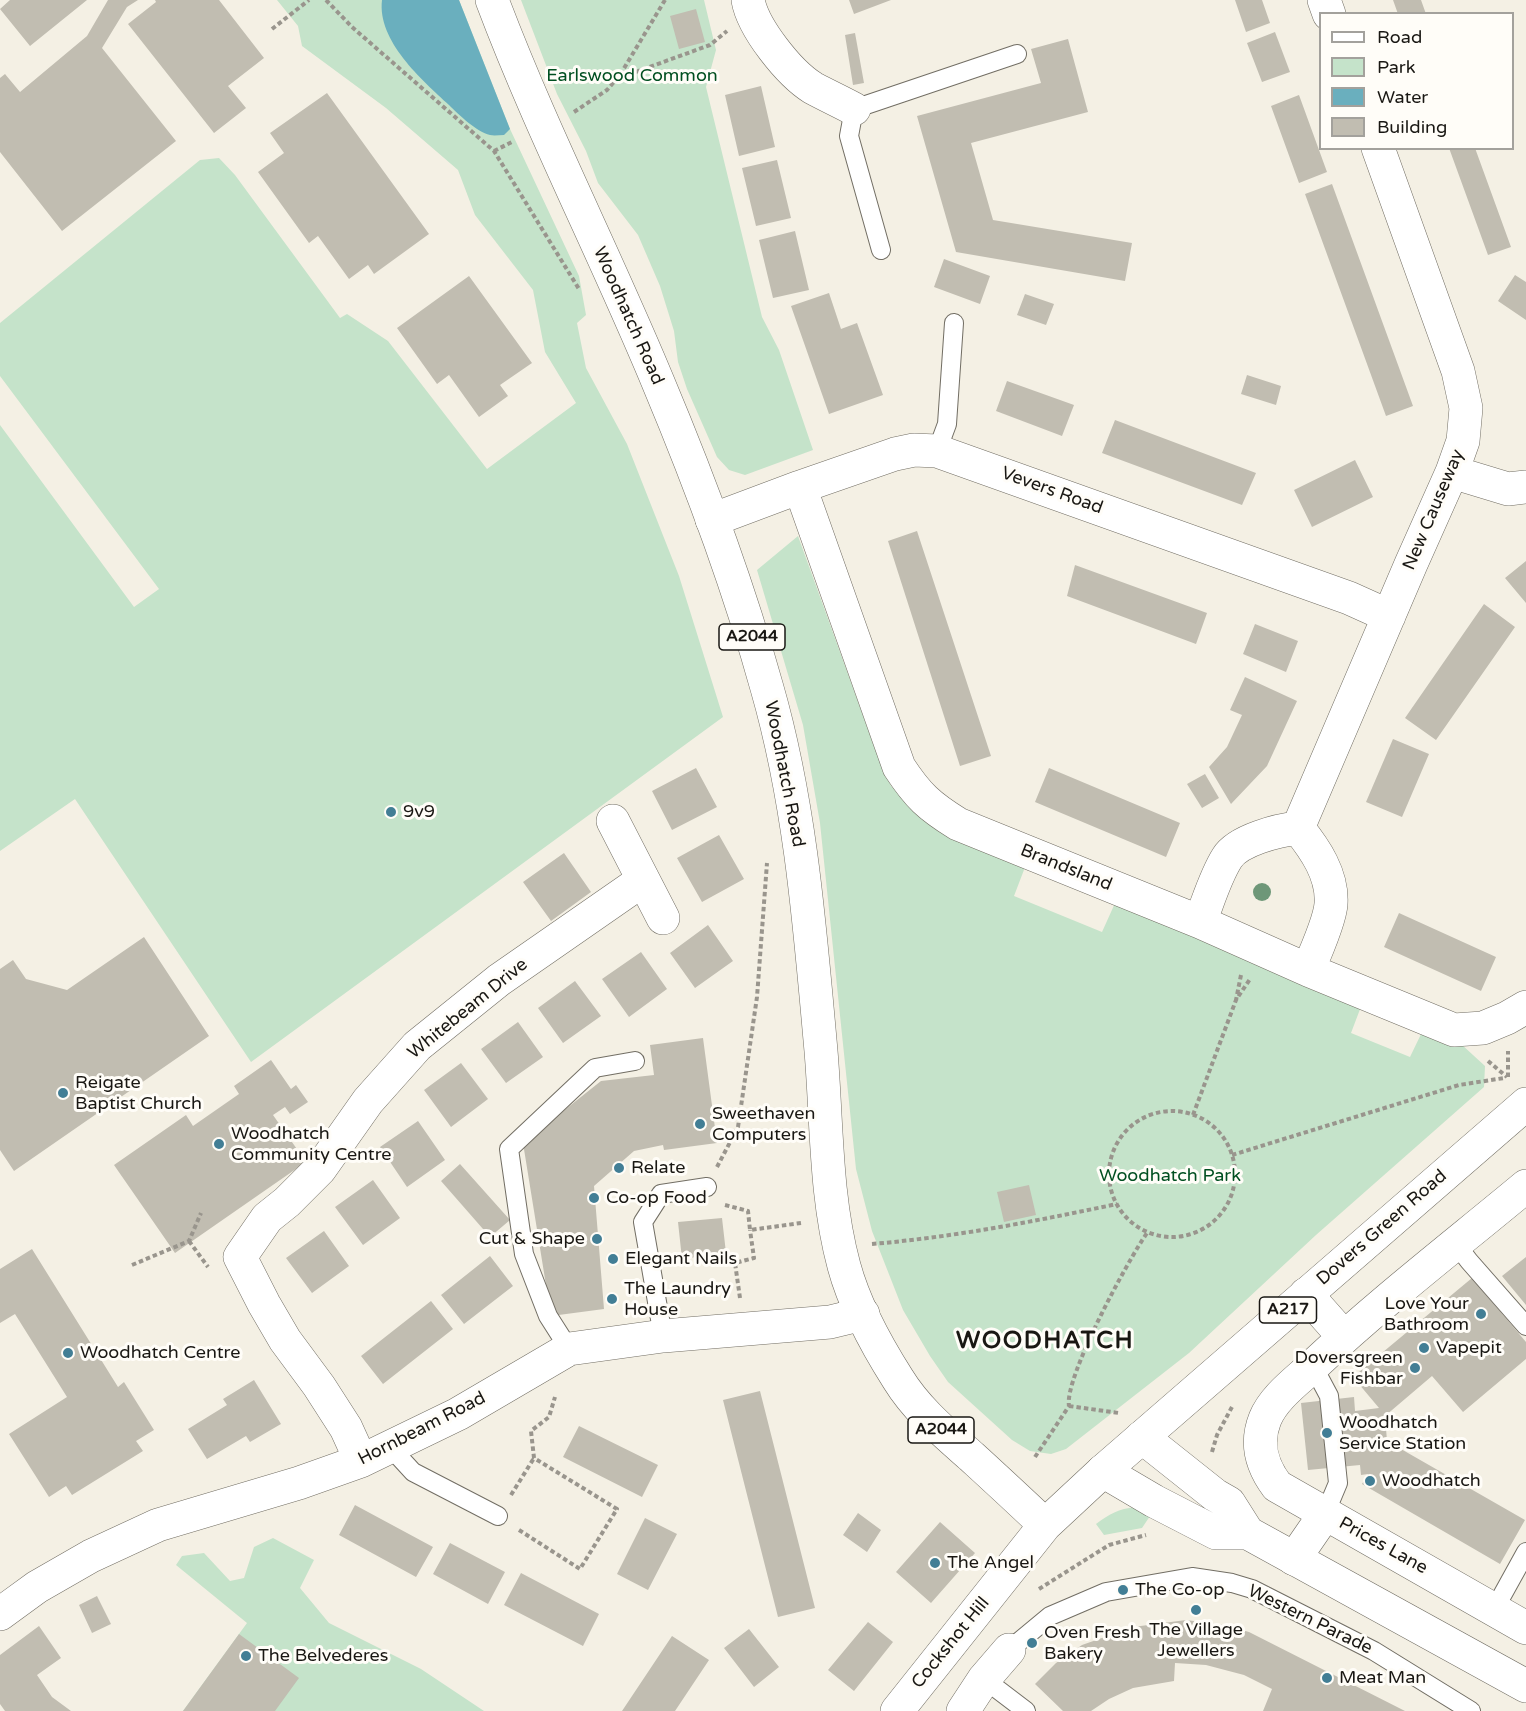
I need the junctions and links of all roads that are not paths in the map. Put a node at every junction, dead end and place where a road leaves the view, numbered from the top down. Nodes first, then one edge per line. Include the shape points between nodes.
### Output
1 (492, 0) edge
2 (749, 6) edge
3 (1017, 54) dead end
4 (854, 109) junction
5 (1379, 150) edge
6 (881, 250) dead end
7 (954, 323) dead end
8 (937, 451) junction
9 (1452, 472) junction
10 (800, 487) junction
11 (1526, 487) edge
12 (712, 520) junction
13 (1389, 616) junction
14 (613, 821) dead end
15 (1298, 828) junction
16 (643, 880) junction
17 (663, 918) dead end
18 (1200, 922) junction
19 (1308, 970) junction
20 (1526, 1007) edge
21 (635, 1061) dead end
22 (1517, 1091) edge
23 (1526, 1186) edge
24 (707, 1187) road end
25 (1456, 1244) junction
26 (1306, 1294) junction
27 (863, 1314) junction
28 (1526, 1326) edge
29 (663, 1336) junction
30 (1344, 1337) junction
31 (569, 1349) junction
32 (1313, 1366) junction
33 (1131, 1425) junction
34 (391, 1448) junction
35 (361, 1461) junction
36 (1103, 1471) junction
37 (1325, 1514) junction
38 (498, 1516) road end
39 (1045, 1525) junction
40 (1248, 1533) junction
41 (1526, 1552) edge
42 (1294, 1559) junction
43 (1494, 1610) junction
44 (0, 1614) edge
45 (1526, 1628) edge
46 (1009, 1650) joint
47 (984, 1679) junction
48 (1526, 1686) edge
49 (897, 1711) edge
50 (963, 1711) edge
51 (1026, 1711) edge
52 (1471, 1711) edge

1 - 12 street, Woodhatch Road / A2044 via 658,382
2 - 4 street via 789,67 811,87
3 - 4 lane
4 - 6 lane via 849,136
5 - 9 street, New Causeway via 1458,371 1466,408 1463,441
7 - 8 lane via 947,424
8 - 10 street, Vevers Road via 895,454
8 - 13 street, Vevers Road via 1349,598
9 - 11 street via 1508,489
9 - 13 street, New Causeway
10 - 12 street, Vevers Road
10 - 18 street, Brandsland via 899,767 913,788 933,809 958,824
12 - 27 street, Woodhatch Road / A2044 via 769,693 792,798 808,913 830,1193 845,1268
13 - 15 street, New Causeway
14 - 16 street
15 - 18 street via 1276,831 1248,842 1228,856
15 - 19 street via 1314,849 1328,879 1331,904
16 - 17 street
16 - 35 street, Whitebeam Drive via 499,980 417,1046 368,1101 320,1169 267,1218 240,1257 280,1331 346,1428
18 - 19 street, Brandsland
19 - 20 street, Brandsland via 1454,1030 1483,1028
21 - 31 lane via 595,1068 508,1149 524,1254 549,1316
22 - 26 street, Dovers Green Road / A217
23 - 25 street
24 - 29 lane via 661,1194 643,1222
25 - 28 lane
25 - 30 street
26 - 30 street
26 - 33 street, Dovers Green Road / A217
27 - 29 street, Hornbeam Road via 830,1322
27 - 39 street, Woodhatch Road / A2044 via 900,1383 930,1420
29 - 31 street, Hornbeam Road
30 - 32 street
31 - 34 street, Hornbeam Road
32 - 37 lane via 1329,1396 1338,1483
32 - 37 street, Prices Lane via 1277,1400 1266,1417 1260,1447 1263,1464 1278,1486
33 - 36 street, Dovers Green Road / A217
33 - 40 street via 1229,1503
34 - 35 street, Hornbeam Road
34 - 38 lane via 413,1472
35 - 44 street, Hornbeam Road via 158,1525 91,1556 36,1587
36 - 39 street, Cockshot Hill / A217
36 - 40 street via 1216,1533
37 - 42 street
37 - 43 street, Prices Lane
39 - 49 street, Cockshot Hill / A217
40 - 42 street
41 - 43 lane
42 - 48 street
43 - 45 street, Prices Lane
46 - 47 street
46 - 52 lane, Western Parade via 1050,1616 1106,1592 1192,1577 1252,1589 1374,1651
47 - 50 street
47 - 51 lane

